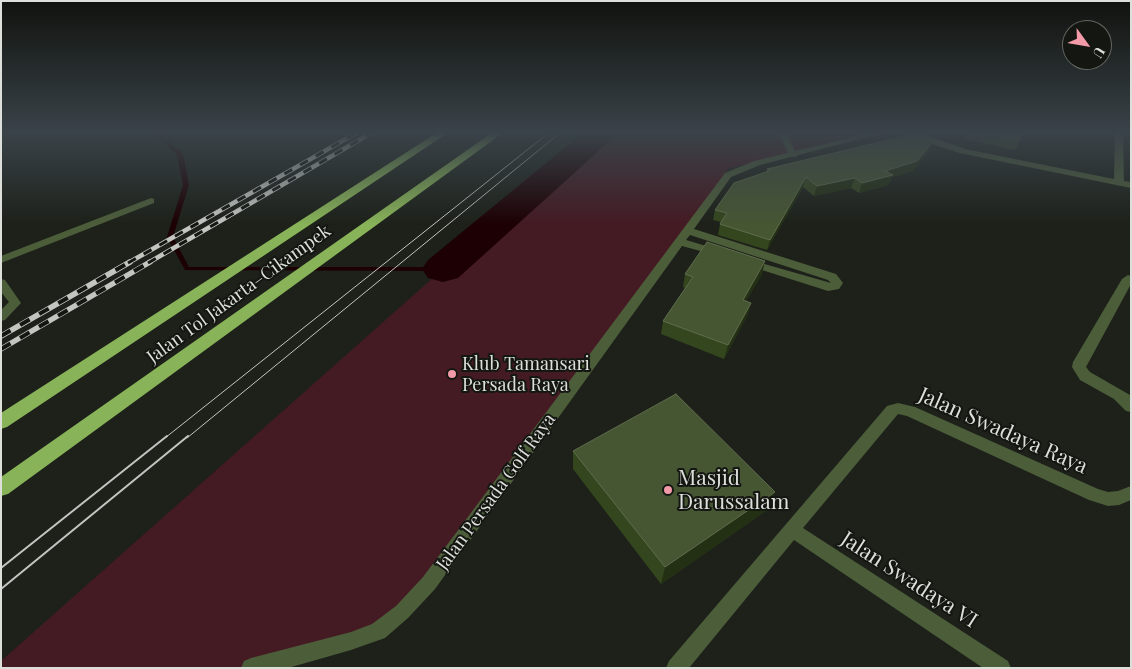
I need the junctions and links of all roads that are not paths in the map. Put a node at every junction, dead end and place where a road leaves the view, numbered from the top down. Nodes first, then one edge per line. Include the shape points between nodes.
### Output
1 (396, 163) edge
2 (456, 163) edge
3 (756, 163) edge
4 (1024, 163) edge
5 (1118, 163) edge
6 (1118, 182) junction
7 (1131, 185) edge
8 (151, 201) dead end
9 (684, 236) junction
10 (1, 260) edge
11 (1128, 279) dead end
12 (1, 283) edge
13 (1, 317) edge
14 (1131, 407) edge
15 (1, 422) edge
16 (1, 488) edge
17 (1131, 493) edge
18 (791, 529) junction
19 (251, 668) edge
20 (676, 668) edge
21 (1001, 668) edge

1 - 15 highway, Jalan Tol Jakarta–Cikampek
2 - 16 highway, Jalan Tol Jakarta–Cikampek
3 - 9 street, Jalan Persada Golf Raya via 728,174
4 - 6 street
5 - 6 street
6 - 7 street
8 - 10 street
9 - 9 street via 828,287 837,283 832,277
9 - 19 street, Jalan Persada Golf Raya via 429,583 402,612 378,631
11 - 14 street via 1079,367 1085,376 1125,399
12 - 13 street via 16,303
17 - 18 street, Jalan Swadaya Raya via 1108,499 1095,495 898,408 886,414
18 - 20 street, Jalan Swadaya Raya
18 - 21 street, Jalan Swadaya VI

